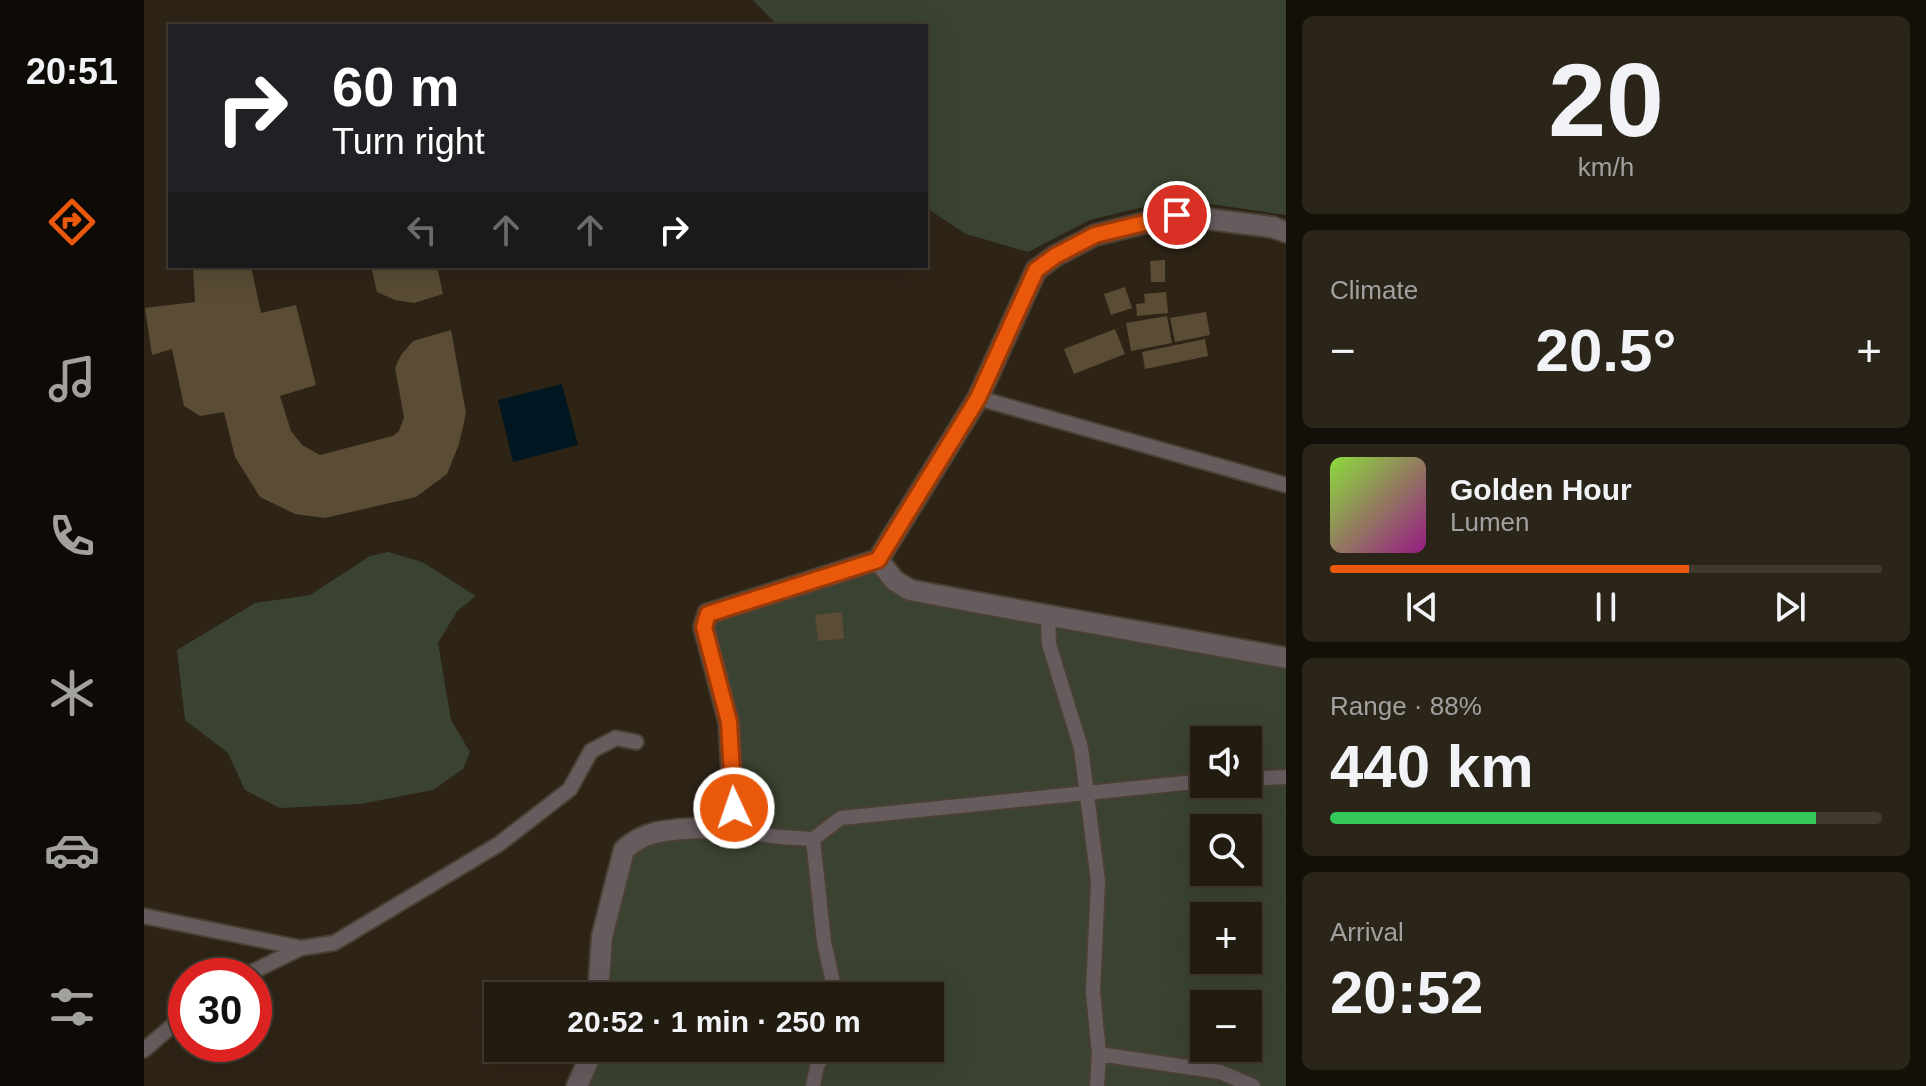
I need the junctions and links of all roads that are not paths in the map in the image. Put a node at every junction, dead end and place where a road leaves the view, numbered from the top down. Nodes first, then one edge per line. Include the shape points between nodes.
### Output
1 (1286, 232) edge
2 (978, 398) junction
3 (1286, 485) edge
4 (878, 560) junction
5 (1048, 617) junction
6 (1286, 658) edge
7 (636, 742) dead end
8 (1286, 777) edge
9 (1262, 778) edge
10 (1190, 783) edge
11 (1087, 794) junction
12 (729, 820) junction
13 (813, 839) junction
14 (144, 916) edge
15 (301, 948) junction
16 (272, 962) edge
17 (599, 982) edge
18 (833, 982) edge
19 (168, 1029) edge
20 (144, 1050) edge
21 (1099, 1054) junction
22 (588, 1062) edge
23 (819, 1062) edge
24 (577, 1086) edge
25 (813, 1086) edge
26 (1097, 1086) edge
27 (1253, 1086) edge

1 - 2 street via 1177,215 1095,235 1062,252 1036,270
2 - 3 lane
2 - 4 street
4 - 5 street via 910,590
4 - 12 street via 708,614 704,627 729,722 734,808
5 - 6 street
5 - 11 lane via 1049,644 1081,748
7 - 15 lane via 616,738 591,751 570,789 499,844 334,943
8 - 9 lane
10 - 11 lane
11 - 13 lane via 841,818
11 - 21 lane via 1098,881 1093,992
12 - 13 lane via 737,827 776,836
12 - 17 street via 719,827 648,834 624,850 602,937
13 - 18 lane
14 - 15 lane
15 - 16 lane
19 - 20 lane
21 - 26 lane
21 - 27 lane via 1220,1072
22 - 24 street
23 - 25 lane

